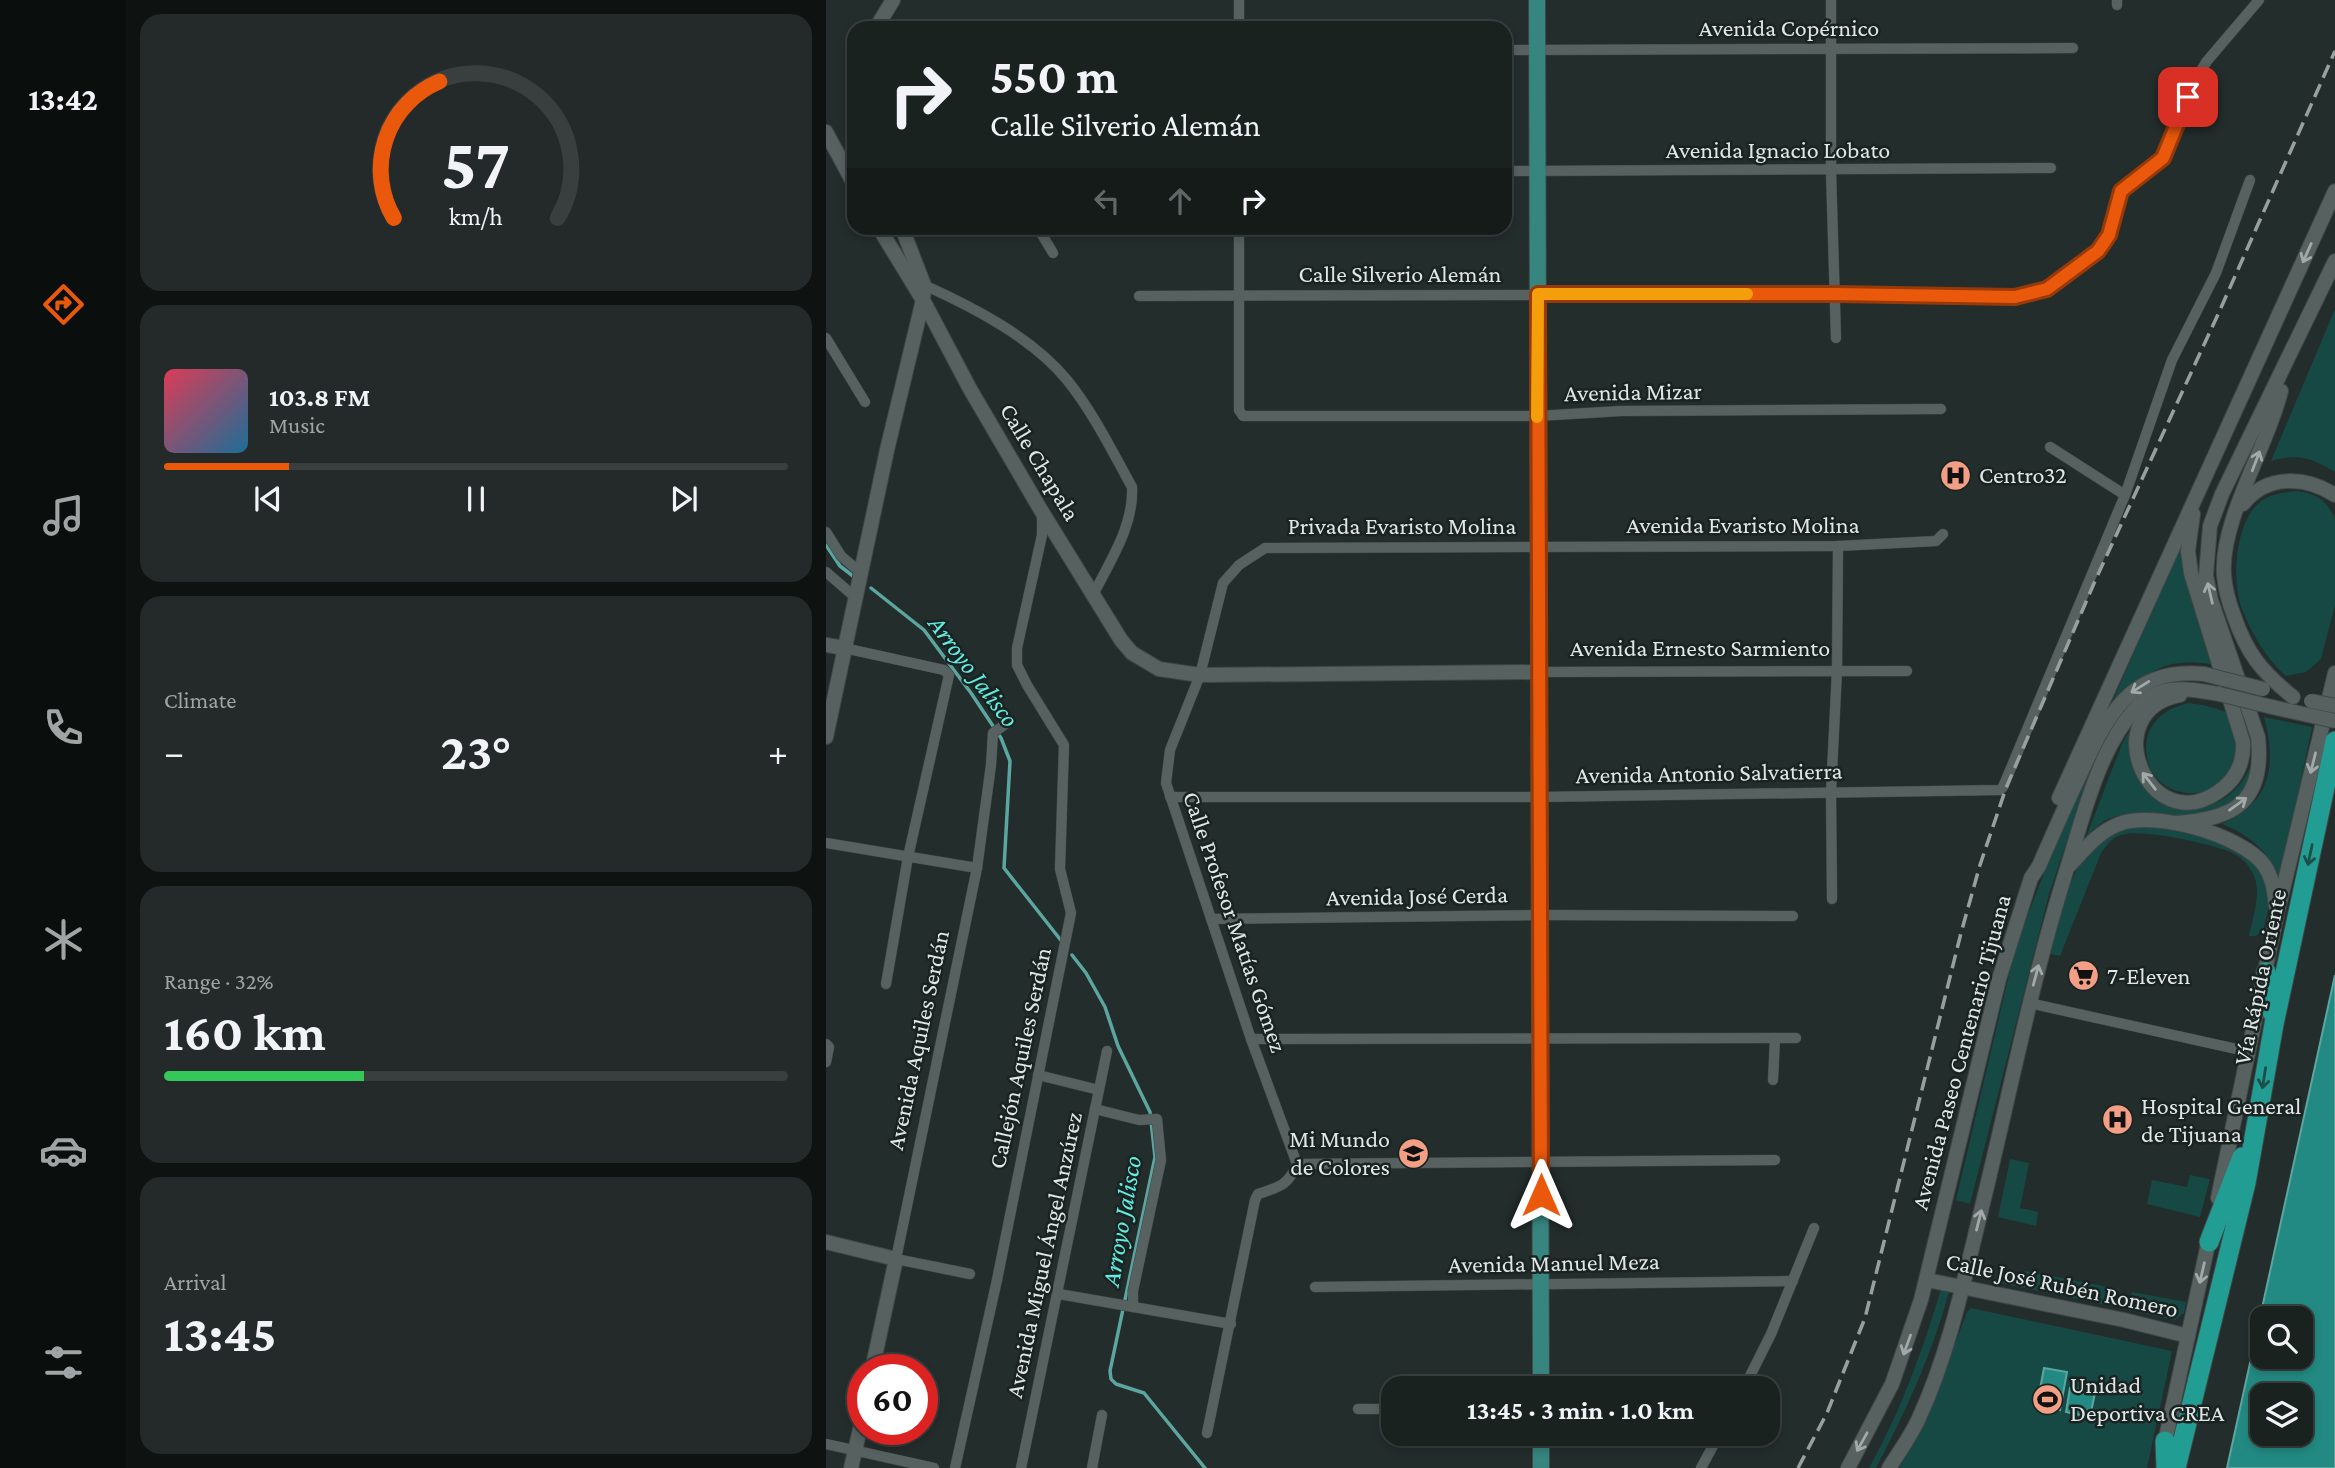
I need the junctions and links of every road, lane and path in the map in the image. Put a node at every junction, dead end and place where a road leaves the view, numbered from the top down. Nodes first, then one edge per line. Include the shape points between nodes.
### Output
1 (893, 0) edge
2 (1239, 0) edge
3 (1537, 0) edge
4 (1830, 0) edge
5 (2259, 0) edge
6 (880, 21) edge
7 (1239, 21) edge
8 (2073, 48) dead end
9 (1831, 49) junction
10 (1512, 50) edge
11 (1537, 50) junction
12 (826, 132) edge
13 (2051, 168) dead end
14 (847, 171) edge
15 (1512, 171) edge
16 (1538, 171) junction
17 (1831, 171) junction
18 (2250, 180) dead end
19 (2335, 191) edge
20 (883, 235) edge
21 (905, 235) edge
22 (1042, 235) edge
23 (1239, 235) edge
24 (1054, 253) dead end
25 (2335, 261) edge
26 (924, 285) junction
27 (1538, 294) junction
28 (1836, 294) junction
29 (1139, 296) dead end
30 (1239, 296) junction
31 (923, 300) junction
32 (826, 338) edge
33 (1836, 338) dead end
34 (2287, 365) junction
35 (865, 402) dead end
36 (1941, 409) dead end
37 (1537, 416) junction
38 (2050, 447) dead end
39 (2125, 495) junction
40 (2335, 495) edge
41 (2194, 502) junction
42 (2237, 510) junction
43 (1042, 512) junction
44 (826, 532) edge
45 (1943, 534) dead end
46 (1838, 546) junction
47 (1539, 547) junction
48 (1265, 548) joint
49 (826, 572) edge
50 (861, 573) junction
51 (1093, 594) junction
52 (855, 597) junction
53 (826, 645) edge
54 (844, 648) junction
55 (1837, 670) junction
56 (1907, 671) dead end
57 (1540, 672) junction
58 (2335, 673) edge
59 (1200, 675) junction
60 (2203, 691) junction
61 (2292, 697) junction
62 (2335, 706) edge
63 (2309, 708) junction
64 (2335, 721) edge
65 (1000, 728) dead end
66 (826, 737) edge
67 (2335, 741) edge
68 (1831, 792) junction
69 (1170, 797) junction
70 (1541, 797) junction
71 (2174, 823) junction
72 (826, 844) edge
73 (908, 858) junction
74 (977, 868) junction
75 (2067, 869) junction
76 (2031, 878) junction
77 (1832, 899) dead end
78 (2277, 914) junction
79 (1540, 915) junction
80 (1793, 916) dead end
81 (1211, 919) junction
82 (2266, 972) junction
83 (886, 984) dead end
84 (2029, 1003) junction
85 (2274, 1024) junction
86 (1541, 1038) junction
87 (1775, 1038) junction
88 (1796, 1038) dead end
89 (1251, 1039) junction
90 (827, 1045) edge
91 (1107, 1051) dead end
92 (2250, 1052) junction
93 (826, 1062) edge
94 (1038, 1075) junction
95 (1773, 1080) dead end
96 (1099, 1090) junction
97 (1095, 1109) junction
98 (2258, 1117) junction
99 (1775, 1160) dead end
100 (1541, 1162) junction
101 (1297, 1164) junction
102 (1814, 1228) dead end
103 (826, 1242) edge
104 (2209, 1242) junction
105 (896, 1259) junction
106 (970, 1273) dead end
107 (1927, 1280) junction
108 (1793, 1281) junction
109 (1541, 1284) junction
110 (1962, 1286) junction
111 (1315, 1287) dead end
112 (1059, 1294) junction
113 (1132, 1307) junction
114 (1231, 1324) junction
115 (2188, 1336) junction
116 (876, 1354) edge
117 (1541, 1376) edge
118 (1750, 1376) edge
119 (1358, 1409) dead end
120 (1381, 1409) edge
121 (1102, 1415) dead end
122 (1207, 1433) dead end
123 (2165, 1441) junction
124 (826, 1444) edge
125 (856, 1445) edge
126 (1541, 1446) edge
127 (1713, 1446) edge
128 (855, 1450) junction
129 (851, 1468) edge
130 (934, 1468) edge
131 (955, 1468) edge
132 (1021, 1468) edge
133 (1092, 1468) edge
134 (1541, 1468) edge
135 (1701, 1468) edge
136 (1848, 1468) edge
137 (1889, 1468) edge
138 (2159, 1468) edge
139 (2166, 1468) edge
140 (2176, 1468) edge

1 - 6 main road
2 - 7 street
3 - 11 main road
4 - 9 street
5 - 28 street, Calle Silverio Alemán via 2197,77 2163,158 2121,191 2109,235 2098,251 2047,289 2015,297
8 - 9 street, Avenida Copérnico
9 - 11 street, Avenida Copérnico
9 - 17 street
10 - 11 street, Avenida Copérnico
11 - 16 main road
12 - 14 main road
13 - 17 street, Avenida Ignacio Lobato
15 - 16 street, Avenida Ignacio Lobato
16 - 17 street, Avenida Ignacio Lobato
16 - 27 main road
17 - 28 street
18 - 39 street via 2216,273 2172,360
19 -> 41 main road
20 - 31 main road, Calle Chapala
21 - 26 main road
22 - 24 street
23 - 30 street
25 - 34 main road
26 - 31 main road
26 - 51 street via 977,309 1029,345 1067,379 1132,487 1128,521
27 - 28 street, Calle Silverio Alemán
27 - 30 street, Calle Silverio Alemán
27 - 37 main road
28 - 33 street
29 - 30 street, Calle Silverio Alemán
30 - 37 street, Avenida Mizar via 1239,410 1243,416
31 - 43 main road, Calle Chapala
31 - 50 main road
32 - 35 street
42 -> 34 main road via 2278,403
71 -> 34 main road via 2206,821 2225,813 2249,796 2258,780 2258,737 2211,600 2207,545 2222,494
36 - 37 street, Avenida Mizar via 1621,411
37 - 47 main road
38 - 39 street
39 - 68 street, Avenida Antonio Salvatierra via 2003,787 1997,791
40 - 42 main road via 2318,484 2288,481 2251,493
41 -> 60 main road via 2190,573 2239,724 2243,752 2238,771 2221,790 2200,801 2176,801 2145,779 2136,754 2138,729 2158,704 2173,696
41 - 76 main road via 2096,711 2033,860
42 - 61 main road via 2224,573 2228,599 2258,665
43 - 51 main road, Calle Chapala
43 - 94 street, Callejón Aquiles Serdán via 1042,535 1017,665 1064,746 1060,869 1071,913
44 - 50 street via 841,556
45 - 46 street, Avenida Evaristo Molina via 1936,541
46 - 47 street, Avenida Evaristo Molina
46 - 55 street
47 - 48 street, Privada Evaristo Molina
47 - 57 main road
48 - 59 street, Calle Profesor Matías Gómez via 1239,565 1223,583
49 - 52 street
50 - 52 main road
51 - 59 main road, Calle Chapala via 1132,653 1159,669
52 - 54 main road
53 - 54 main road
54 - 66 main road
54 - 73 street via 948,675
55 - 56 street, Avenida Ernesto Sarmiento
55 - 57 street, Avenida Ernesto Sarmiento
55 - 68 street
57 - 59 main road, Avenida Ernesto Sarmiento
57 - 70 main road
58 -> 78 main road
59 - 69 street, Calle Profesor Matías Gómez via 1170,750 1166,783
60 - 63 main road, bridge via 2272,707
60 - 75 main road via 2177,687 2157,693 2124,722 2101,765
61 - 63 main road, Avenida Paseo Centenario Tijuana
61 -> 76 main road, Avenida Paseo Centenario Tijuana, bridge via 2204,674 2178,672 2135,689 2106,722
62 - 63 main road, bridge
63 - 64 main road, bridge
65 - 74 street, Avenida Aquiles Serdán
67 -> 85 highway, Vía Rápida Oriente
68 - 70 street, Avenida Antonio Salvatierra
68 - 77 street
69 - 70 street, Avenida Antonio Salvatierra
69 - 81 street, Calle Profesor Matías Gómez
70 - 79 main road
71 - 75 main road via 2148,818 2115,825 2095,838
71 - 78 main road via 2249,849 2273,880
72 - 73 street
73 - 74 street
73 - 83 street
74 - 105 street, Avenida Aquiles Serdán
84 -> 75 main road
76 - 107 main road, Avenida Paseo Centenario Tijuana via 1996,991
78 - 82 main road
79 - 80 street, Avenida José Cerda
79 - 81 street, Avenida José Cerda
79 - 86 main road
81 - 89 street, Calle Profesor Matías Gómez
82 - 85 highway
82 - 92 main road
84 - 92 street
110 -> 84 main road
85 -> 98 highway, Vía Rápida Oriente
86 - 87 street
86 - 89 street
86 - 100 main road
87 - 88 street
87 - 95 street
89 - 101 street, Calle Profesor Matías Gómez
90 - 93 street
91 - 96 street, Avenida Miguel Ángel Anzúrez
92 - 104 main road
94 - 96 street
94 - 131 street, Callejón Aquiles Serdán
96 - 97 street, Avenida Miguel Ángel Anzúrez
97 - 112 street, Avenida Miguel Ángel Anzúrez
97 - 113 street via 1157,1119 1161,1160
98 - 104 highway
98 - 140 highway, Vía Rápida Oriente
99 - 100 street
100 - 101 street
100 - 109 main road
101 - 114 street via 1286,1182 1258,1194 1255,1200
102 - 108 street
103 - 105 main road
104 -> 115 main road
105 - 106 street
105 - 116 main road, Avenida Aquiles Serdán
107 - 110 main road, Calle José Rubén Romero
107 -> 136 main road, Avenida Paseo Centenario Tijuana via 1892,1384
108 - 109 street, Avenida Manuel Meza
108 - 118 street
109 - 111 street, Avenida Manuel Meza
109 - 117 main road
110 - 115 main road, Calle José Rubén Romero
110 - 137 main road via 1918,1421
112 - 113 street
112 - 132 street, Avenida Miguel Ángel Anzúrez
113 - 114 street
114 - 122 street
115 - 123 main road
119 - 120 street
121 - 133 street
123 - 138 main road
123 - 139 highway
124 - 128 street
125 - 128 main road
126 - 134 main road
127 - 135 street
128 - 129 main road
128 - 130 street

